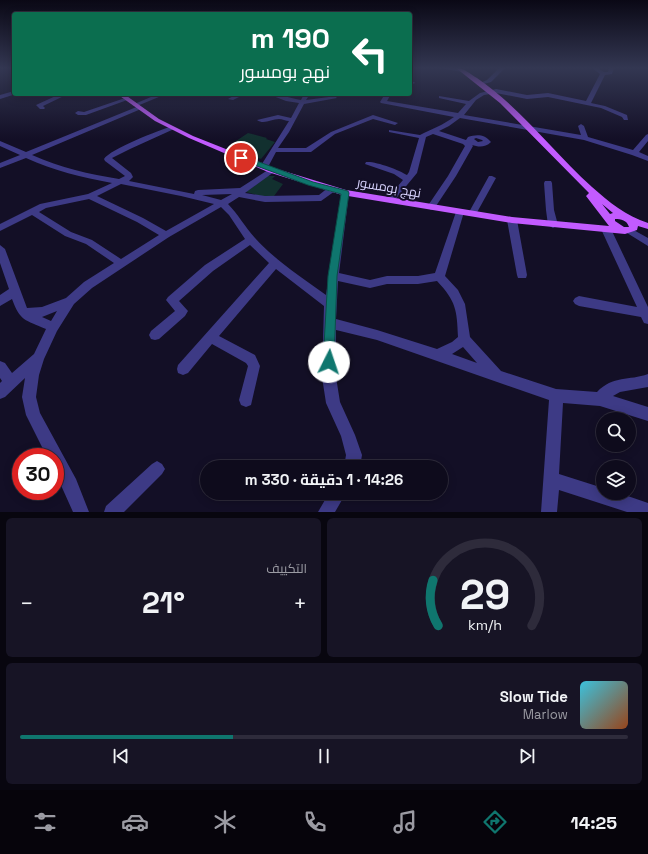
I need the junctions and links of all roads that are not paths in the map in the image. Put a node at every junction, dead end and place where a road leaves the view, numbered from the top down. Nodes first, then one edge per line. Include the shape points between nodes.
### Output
1 (488, 92) edge
2 (492, 92) edge
3 (504, 92) edge
4 (594, 92) edge
5 (12, 93) edge
6 (0, 96) edge
7 (60, 96) edge
8 (123, 96) edge
9 (159, 96) edge
10 (238, 96) edge
11 (277, 96) edge
12 (307, 96) edge
13 (331, 96) edge
14 (387, 96) edge
15 (441, 97) dead end
16 (232, 99) dead end
17 (303, 102) junction
18 (469, 103) junction
19 (588, 103) junction
20 (137, 107) junction
21 (42, 108) dead end
22 (78, 113) dead end
23 (458, 115) junction
24 (626, 119) dead end
25 (260, 120) dead end
26 (292, 120) junction
27 (395, 123) dead end
28 (581, 126) dead end
29 (172, 128) junction
30 (530, 128) junction
31 (391, 131) dead end
32 (431, 131) junction
33 (648, 136) edge
34 (422, 137) junction
35 (585, 138) junction
36 (0, 143) edge
37 (273, 150) junction
38 (635, 153) junction
39 (26, 155) junction
40 (648, 159) edge
41 (369, 164) dead end
42 (0, 166) edge
43 (268, 169) junction
44 (492, 178) dead end
45 (577, 178) junction
46 (408, 180) junction
47 (120, 182) junction
48 (548, 183) dead end
49 (332, 189) junction
50 (241, 192) junction
51 (181, 193) junction
52 (345, 193) junction
53 (90, 196) junction
54 (390, 200) junction
55 (222, 203) junction
56 (431, 207) junction
57 (32, 211) junction
58 (460, 212) junction
59 (472, 214) junction
60 (512, 220) junction
61 (608, 224) junction
62 (553, 225) junction
63 (629, 226) junction
64 (648, 226) edge
65 (0, 228) edge
66 (648, 232) edge
67 (166, 235) junction
68 (251, 240) junction
69 (648, 243) edge
70 (0, 249) edge
71 (275, 263) junction
72 (122, 264) junction
73 (522, 275) dead end
74 (333, 276) junction
75 (439, 277) junction
76 (14, 292) junction
77 (0, 301) edge
78 (70, 301) junction
79 (579, 301) dead end
80 (330, 304) junction
81 (25, 313) junction
82 (647, 316) edge
83 (330, 323) junction
84 (53, 327) junction
85 (155, 335) dead end
86 (210, 337) junction
87 (464, 339) junction
88 (438, 355) junction
89 (38, 358) junction
90 (0, 367) edge
91 (183, 369) dead end
92 (496, 375) junction
93 (648, 380) edge
94 (10, 382) junction
95 (0, 392) edge
96 (556, 396) junction
97 (600, 399) junction
98 (246, 400) dead end
99 (648, 414) edge
100 (353, 460) edge
101 (157, 469) dead end
102 (551, 480) junction
103 (334, 500) edge
104 (648, 511) edge
105 (81, 512) edge
106 (112, 512) edge
107 (326, 512) edge
108 (549, 512) edge

1 - 18 street
2 - 30 main road
3 - 19 street via 527,97 548,95
4 - 19 street
5 - 6 street
7 - 21 street via 39,105
8 - 20 main road, نهج بومسور
8 - 22 street via 87,113
9 - 20 street
10 - 16 street
11 - 17 street
12 - 17 street
13 - 17 street via 334,98
14 - 23 street via 384,102
15 - 18 street
17 - 26 street
18 - 23 street
19 - 24 street via 609,108
20 - 29 main road, نهج بومسور
20 - 39 street
23 - 30 street
23 - 32 street via 447,125
25 - 26 street via 278,117
26 - 37 street
27 - 37 street via 373,117 333,133 308,150
28 - 35 street
29 - 43 main road, نهج بومسور
29 - 47 street via 109,157 110,162 129,177
30 - 35 street
30 - 45 main road
31 - 34 street
32 - 34 street
32 - 56 street via 471,143
33 - 38 street
34 - 46 street via 413,173
35 - 38 street
36 - 39 street
37 - 43 street
38 - 40 street
39 - 42 street
39 - 47 street via 73,173
41 - 46 street via 397,172
43 - 49 main road, نهج بومسور
43 - 50 street
44 - 59 street
45 - 61 main road
45 - 63 main road
46 - 54 street
47 - 51 street
47 - 53 street
48 - 62 street
49 - 50 street via 321,198 265,199
49 - 52 main road, نهج بومسور
50 - 51 street
50 - 55 street
51 - 55 street
52 - 54 main road, نهج بومسور
52 - 74 street
53 - 57 street via 54,203
53 - 67 street
54 - 56 main road, نهج بومسور
55 - 67 street
55 - 68 street
56 - 58 main road, نهج بومسور
57 - 65 street
57 - 72 street via 68,234 89,242
58 - 59 main road, نهج بومسور
58 - 75 street
59 - 60 main road, نهج بومسور
60 - 62 main road, نهج بومسور
60 - 73 street
61 - 62 main road, نهج بومسور via 580,227
61 - 63 main road, نهج بومسور
61 - 63 main road via 612,216
61 - 82 street
63 - 64 main road, نهج بومسور
63 - 66 main road, نهج بومسور
63 - 69 street
67 - 72 street
68 - 71 street
68 - 85 street via 209,268 172,300 182,311
70 - 76 street
71 - 80 street
71 - 86 street
72 - 78 street via 88,285
74 - 75 street via 370,284 387,280
74 - 80 street
75 - 87 street via 458,303
76 - 77 street
76 - 81 street
78 - 81 street via 43,312
78 - 84 street
79 - 82 street
80 - 83 street
81 - 84 street
83 - 88 street
83 - 100 street via 329,377 333,404 348,435
84 - 89 street
86 - 91 street
86 - 98 street via 254,362
87 - 88 street
87 - 92 street
88 - 92 street
89 - 94 street
89 - 105 street via 32,375 29,397 33,415 70,484
90 - 94 street
92 - 96 street
93 - 97 street via 615,386 607,390
94 - 95 street
96 - 97 street
96 - 102 street
97 - 99 street
101 - 106 street
102 - 104 street
102 - 108 street
103 - 107 street

